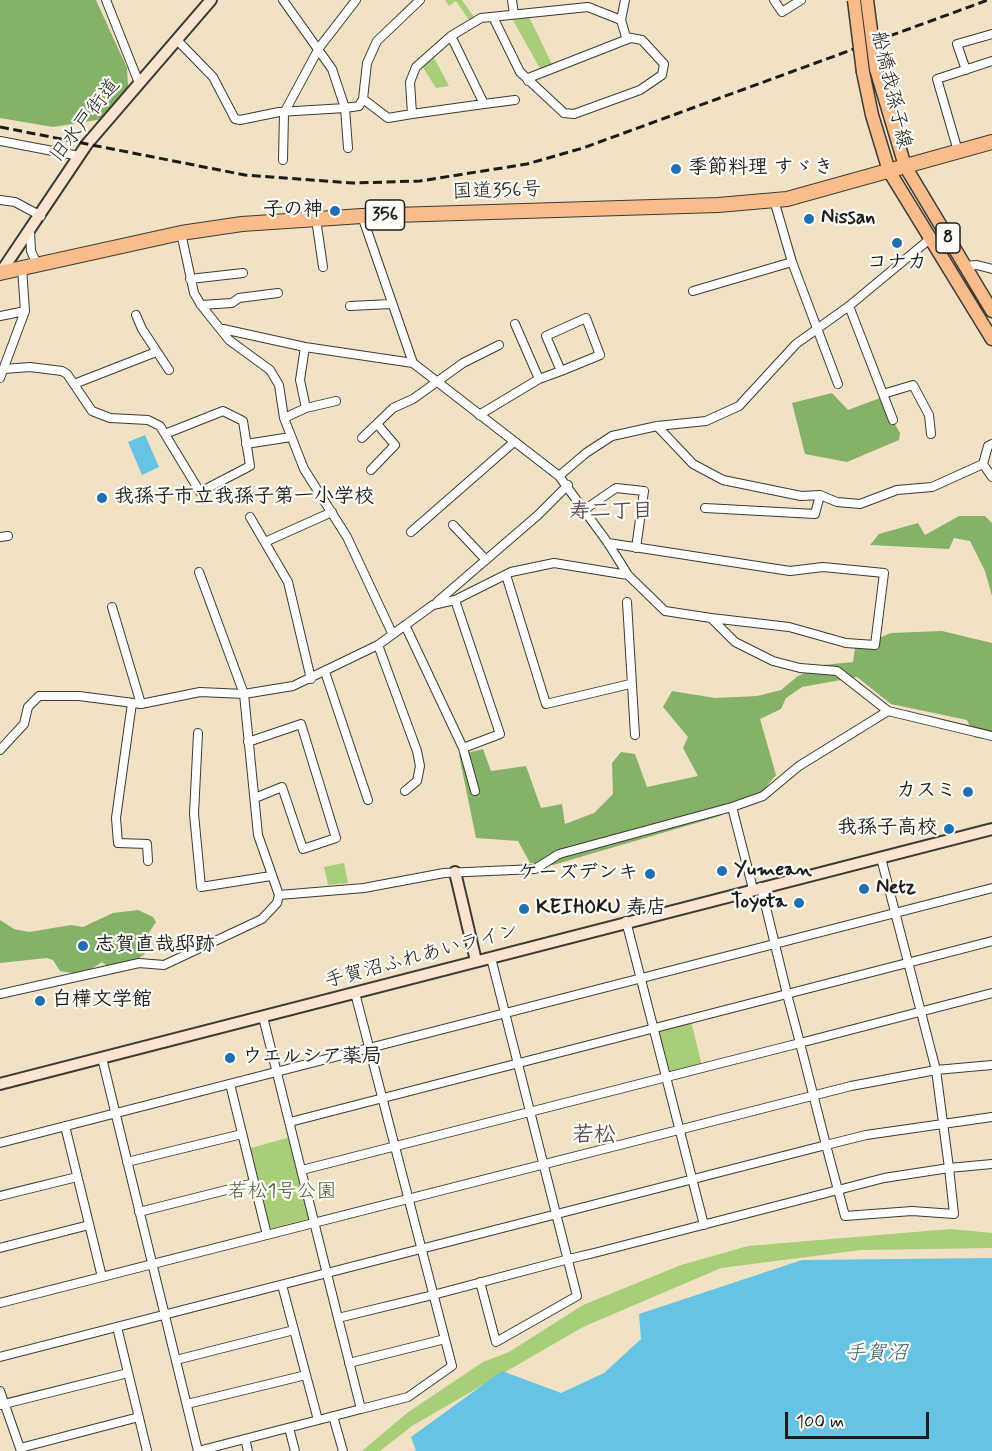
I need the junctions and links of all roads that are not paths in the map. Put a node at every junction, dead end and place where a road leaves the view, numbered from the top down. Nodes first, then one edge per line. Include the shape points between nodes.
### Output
1 (106, 0) edge
2 (211, 0) edge
3 (283, 0) edge
4 (356, 0) edge
5 (420, 0) edge
6 (512, 0) edge
7 (625, 0) edge
8 (774, 0) edge
9 (801, 0) edge
10 (854, 0) edge
11 (867, 0) edge
12 (514, 14) junction
13 (493, 17) junction
14 (621, 20) junction
15 (992, 34) edge
16 (452, 36) junction
17 (628, 39) junction
18 (177, 40) junction
19 (320, 48) junction
20 (992, 61) edge
21 (966, 70) junction
22 (528, 81) junction
23 (139, 83) junction
24 (363, 99) junction
25 (515, 100) dead end
26 (484, 105) junction
27 (345, 108) junction
28 (284, 113) junction
29 (412, 114) junction
30 (0, 141) edge
31 (992, 142) edge
32 (348, 148) dead end
33 (958, 151) junction
34 (79, 156) junction
35 (283, 160) dead end
36 (905, 166) junction
37 (889, 171) junction
38 (0, 200) edge
39 (774, 200) junction
40 (41, 216) junction
41 (362, 216) junction
42 (316, 219) junction
43 (30, 232) junction
44 (181, 234) junction
45 (931, 238) junction
46 (792, 262) junction
47 (36, 264) junction
48 (965, 266) junction
49 (323, 267) dead end
50 (22, 268) junction
51 (992, 268) edge
52 (0, 272) edge
53 (243, 273) dead end
54 (190, 279) junction
55 (693, 291) dead end
56 (278, 293) dead end
57 (391, 304) junction
58 (201, 305) junction
59 (350, 306) dead end
60 (849, 306) junction
61 (25, 311) junction
62 (992, 311) edge
63 (136, 315) dead end
64 (0, 316) edge
65 (515, 324) dead end
66 (816, 327) junction
67 (223, 329) junction
68 (992, 339) edge
69 (500, 345) dead end
70 (305, 346) junction
71 (156, 352) junction
72 (413, 363) junction
73 (4, 369) junction
74 (169, 370) dead end
75 (561, 371) junction
76 (0, 378) edge
77 (539, 379) junction
78 (437, 381) junction
79 (74, 384) junction
80 (838, 384) dead end
81 (883, 394) junction
82 (336, 401) dead end
83 (306, 408) junction
84 (479, 415) junction
85 (284, 418) junction
86 (893, 420) dead end
87 (377, 424) junction
88 (657, 426) junction
89 (165, 434) junction
90 (931, 434) dead end
91 (291, 437) junction
92 (362, 438) dead end
93 (514, 442) junction
94 (246, 444) junction
95 (992, 444) edge
96 (983, 464) junction
97 (371, 470) dead end
98 (560, 476) junction
99 (992, 477) edge
100 (568, 485) junction
101 (820, 495) junction
102 (705, 508) dead end
103 (584, 510) junction
104 (332, 512) junction
105 (250, 517) dead end
106 (453, 525) dead end
107 (411, 532) dead end
108 (265, 542) junction
109 (608, 543) junction
110 (636, 548) junction
111 (486, 560) junction
112 (199, 572) dead end
113 (628, 575) junction
114 (506, 576) junction
115 (455, 600) junction
116 (627, 602) dead end
117 (433, 605) junction
118 (112, 607) dead end
119 (711, 618) junction
120 (405, 625) junction
121 (392, 633) junction
122 (378, 645) junction
123 (325, 672) junction
124 (311, 679) junction
125 (630, 684) junction
126 (244, 694) junction
127 (137, 703) junction
128 (888, 711) junction
129 (198, 733) dead end
130 (635, 735) dead end
131 (992, 736) edge
132 (248, 742) junction
133 (463, 748) junction
134 (0, 750) edge
135 (405, 791) dead end
136 (475, 791) dead end
137 (255, 798) junction
138 (368, 800) dead end
139 (732, 807) junction
140 (992, 829) edge
141 (880, 858) junction
142 (148, 861) dead end
143 (455, 872) junction
144 (271, 876) junction
145 (757, 888) junction
146 (992, 888) edge
147 (279, 895) junction
148 (896, 913) junction
149 (626, 921) junction
150 (992, 941) edge
151 (774, 944) junction
152 (491, 958) junction
153 (476, 962) junction
154 (909, 962) junction
155 (640, 978) junction
156 (355, 993) junction
157 (992, 993) edge
158 (0, 994) edge
159 (787, 994) junction
160 (922, 1011) junction
161 (505, 1013) junction
162 (263, 1017) junction
163 (653, 1027) junction
164 (800, 1042) junction
165 (369, 1047) junction
166 (102, 1058) junction
167 (518, 1064) junction
168 (992, 1065) edge
169 (936, 1070) junction
170 (277, 1071) junction
171 (666, 1077) junction
172 (230, 1083) junction
173 (0, 1084) edge
174 (813, 1095) junction
175 (382, 1098) junction
176 (531, 1112) junction
177 (115, 1113) junction
178 (992, 1117) edge
179 (290, 1122) junction
180 (944, 1123) junction
181 (65, 1126) junction
182 (679, 1129) junction
183 (242, 1134) junction
184 (0, 1143) edge
185 (826, 1144) junction
186 (395, 1146) junction
187 (127, 1162) junction
188 (544, 1163) junction
189 (992, 1164) edge
190 (949, 1168) junction
191 (302, 1170) junction
192 (77, 1177) junction
193 (693, 1180) junction
194 (254, 1183) junction
195 (838, 1190) junction
196 (0, 1196) edge
197 (408, 1199) junction
198 (139, 1212) junction
199 (557, 1213) junction
200 (314, 1222) junction
201 (89, 1225) junction
202 (704, 1225) junction
203 (267, 1235) junction
204 (0, 1248) edge
205 (420, 1249) junction
206 (569, 1259) junction
207 (152, 1264) junction
208 (327, 1274) junction
209 (102, 1277) junction
210 (480, 1282) junction
211 (282, 1285) junction
212 (433, 1295) junction
213 (0, 1303) edge
214 (165, 1315) junction
215 (338, 1318) junction
216 (117, 1327) junction
217 (294, 1330) junction
218 (445, 1339) junction
219 (0, 1357) edge
220 (176, 1360) junction
221 (350, 1363) junction
222 (128, 1373) junction
223 (306, 1375) junction
224 (0, 1391) edge
225 (187, 1404) junction
226 (2, 1405) edge
227 (361, 1409) junction
228 (333, 1416) junction
229 (139, 1417) junction
230 (318, 1420) junction
231 (289, 1428) junction
232 (245, 1439) junction
233 (20, 1449) edge
234 (147, 1451) edge
235 (198, 1451) edge
236 (248, 1451) edge
237 (295, 1451) edge
238 (342, 1451) edge

1 - 23 street
2 - 18 street, 旧水戸街道
3 - 19 street
4 - 19 street
5 - 24 street via 377,41 366,63
6 - 12 street
7 - 14 street
8 - 9 street via 782,12
10 - 37 main road, 船橋我孫子線 / 8, bridge via 863,72
11 - 36 main road, 船橋我孫子線 / 8, bridge via 876,69
12 - 13 street
12 - 14 street via 588,7
13 - 16 street via 476,20
13 - 22 street
14 - 17 street
15 - 21 street via 957,44
16 - 26 street
16 - 29 street via 416,67 410,82
17 - 22 street
17 - 22 street via 642,40 664,64 662,75 640,90 574,114 564,113
18 - 23 street, 旧水戸街道
18 - 28 street via 213,78 235,119
19 - 27 street
19 - 28 street
20 - 21 street
21 - 33 street via 937,79
23 - 34 street, 旧水戸街道
24 - 27 street via 359,106
24 - 29 street via 388,118
25 - 26 street
26 - 29 street
27 - 28 street
27 - 32 street
28 - 35 street
30 - 34 street
31 - 33 highway, 国道356号 / 356
33 - 36 highway, 国道356号 / 356
34 - 40 street, 旧水戸街道
36 - 37 highway, 国道356号 / 356
36 - 48 main road, 船橋我孫子線 / 8
37 - 39 highway, 国道356号 / 356
37 - 45 main road, 船橋我孫子線 / 8
38 - 40 street via 15,202
39 - 41 highway, 国道356号 / 356
39 - 46 street
40 - 43 street, 旧水戸街道
41 - 42 highway, 国道356号 / 356
41 - 57 street
42 - 44 highway, 国道356号 / 356 via 242,224
42 - 49 street
43 - 47 street
43 - 52 street, 旧水戸街道
44 - 47 highway, 国道356号 / 356
44 - 54 street
45 - 60 street
45 - 68 main road, 船橋我孫子線 / 8
46 - 55 street
46 - 66 street
47 - 50 highway, 国道356号 / 356
48 - 51 street
48 - 62 main road, 船橋我孫子線 / 8
50 - 52 highway, 国道356号 / 356
50 - 61 street
53 - 54 street
54 - 58 street
56 - 58 street
57 - 59 street
57 - 72 street
58 - 67 street
60 - 66 street
60 - 81 street
61 - 64 street
61 - 73 street
63 - 71 street
65 - 77 street
66 - 80 street
66 - 88 street via 739,406 706,421
67 - 70 street
67 - 85 street via 229,340 270,370 279,385
69 - 78 street
70 - 72 street
70 - 83 street via 300,380
71 - 74 street
71 - 79 street
72 - 78 street
73 - 76 street
73 - 79 street via 53,369 67,374
75 - 75 street via 600,355 586,318 546,336
75 - 77 street
77 - 84 street
78 - 84 street
78 - 87 street via 393,408
79 - 89 street via 92,411 110,418 148,420
81 - 86 street
81 - 90 street via 913,385 930,415
82 - 83 street
83 - 85 street
84 - 93 street
85 - 91 street
87 - 92 street
87 - 97 street via 395,445
88 - 98 street via 612,436
88 - 101 street via 693,464 723,480 801,496
89 - 94 street via 223,411 243,421
89 - 94 street via 200,492 250,466
91 - 94 street
91 - 104 street via 304,469
93 - 98 street
93 - 107 street
95 - 96 street
96 - 99 street
96 - 101 street via 932,487 897,490 860,504 837,502
98 - 100 street
100 - 103 street
100 - 111 street
101 - 102 street via 815,514
103 - 109 street
103 - 110 street via 616,488 644,491
104 - 108 street
104 - 121 street
105 - 108 street
106 - 111 street
108 - 124 street via 288,582
109 - 110 street
109 - 113 street
110 - 119 street via 790,571 823,567 884,573 876,645 846,643 789,627
111 - 117 street
112 - 126 street
113 - 114 street via 554,563
113 - 119 street via 665,611
114 - 115 street
114 - 125 street via 546,704
115 - 117 street
115 - 133 street via 500,734
116 - 125 street
117 - 120 street
118 - 127 street
119 - 128 street via 735,642 773,661 837,671
120 - 121 street
120 - 133 street
121 - 122 street
122 - 123 street
122 - 135 street via 420,766 417,781
123 - 124 street
123 - 138 street
124 - 126 street
125 - 130 street
126 - 127 street via 200,692
126 - 132 street
127 - 134 street via 39,696 28,707 24,724
127 - 142 street via 116,818 118,843 147,844
128 - 131 street
128 - 139 street via 799,766 763,796
129 - 144 street via 194,814 201,887
132 - 137 street
132 - 137 street via 301,724 336,838 303,849 282,787
133 - 136 street
137 - 144 street via 258,835
139 - 143 street via 559,854 535,868
139 - 145 street
140 - 141 street, 手賀沼ふれあいライン
141 - 145 street, 手賀沼ふれあいライン
141 - 148 street
143 - 147 street via 364,888
143 - 153 street
144 - 147 street
145 - 149 street, 手賀沼ふれあいライン
145 - 151 street
146 - 148 street
147 - 158 street via 262,919 164,966 139,963
148 - 151 street
148 - 154 street
149 - 152 street, 手賀沼ふれあいライン
149 - 155 street
150 - 154 street
151 - 155 street
151 - 159 street
152 - 153 street, 手賀沼ふれあいライン
152 - 161 street
153 - 156 street, 手賀沼ふれあいライン
154 - 159 street
154 - 160 street
155 - 161 street
155 - 163 street
156 - 162 street, 手賀沼ふれあいライン
156 - 165 street
157 - 160 street
159 - 163 street
159 - 164 street
160 - 164 street
160 - 169 street
161 - 165 street
161 - 167 street
162 - 166 street, 手賀沼ふれあいライン
162 - 170 street
163 - 167 street
163 - 171 street
164 - 171 street
164 - 174 street
165 - 170 street
165 - 175 street
166 - 173 street, 手賀沼ふれあいライン
166 - 177 street
167 - 175 street
167 - 176 street
168 - 169 street
169 - 174 street
169 - 180 street
170 - 172 street
170 - 179 street
171 - 176 street
171 - 182 street
172 - 177 street
172 - 183 street
174 - 182 street
174 - 185 street
175 - 179 street
175 - 186 street
176 - 186 street
176 - 188 street
177 - 181 street
177 - 187 street
178 - 180 street
179 - 191 street
180 - 185 street
180 - 190 street
181 - 184 street
181 - 192 street
182 - 188 street
182 - 193 street
183 - 187 street
183 - 194 street
185 - 193 street
185 - 195 street
186 - 191 street
186 - 197 street
187 - 198 street
188 - 197 street
188 - 199 street
189 - 190 street
190 - 195 street
190 - 195 street via 954,1214 912,1211 845,1216
191 - 200 street
192 - 196 street
192 - 201 street
193 - 199 street
193 - 202 street
194 - 198 street
194 - 203 street
195 - 202 street
197 - 200 street
197 - 205 street
198 - 207 street
199 - 205 street
199 - 206 street
200 - 203 street
200 - 208 street
201 - 204 street
201 - 209 street
202 - 206 street
203 - 207 street
205 - 208 street
205 - 212 street
206 - 210 street
206 - 210 street via 577,1296 496,1342
207 - 209 street
207 - 214 street
208 - 211 street
208 - 215 street
209 - 213 street
210 - 212 street
211 - 214 street
211 - 217 street
212 - 215 street
212 - 218 street
214 - 216 street
214 - 220 street
215 - 221 street
216 - 219 street
216 - 222 street
217 - 220 street
217 - 223 street
218 - 221 street
218 - 227 street via 452,1366 408,1397
220 - 225 street
221 - 227 street
222 - 226 street
222 - 229 street
223 - 225 street
223 - 230 street
224 - 226 street
225 - 235 street
226 - 233 street
227 - 228 street
228 - 230 street
228 - 238 street
229 - 233 street
229 - 234 street
230 - 231 street
231 - 232 street
231 - 237 street
232 - 235 street
232 - 236 street

